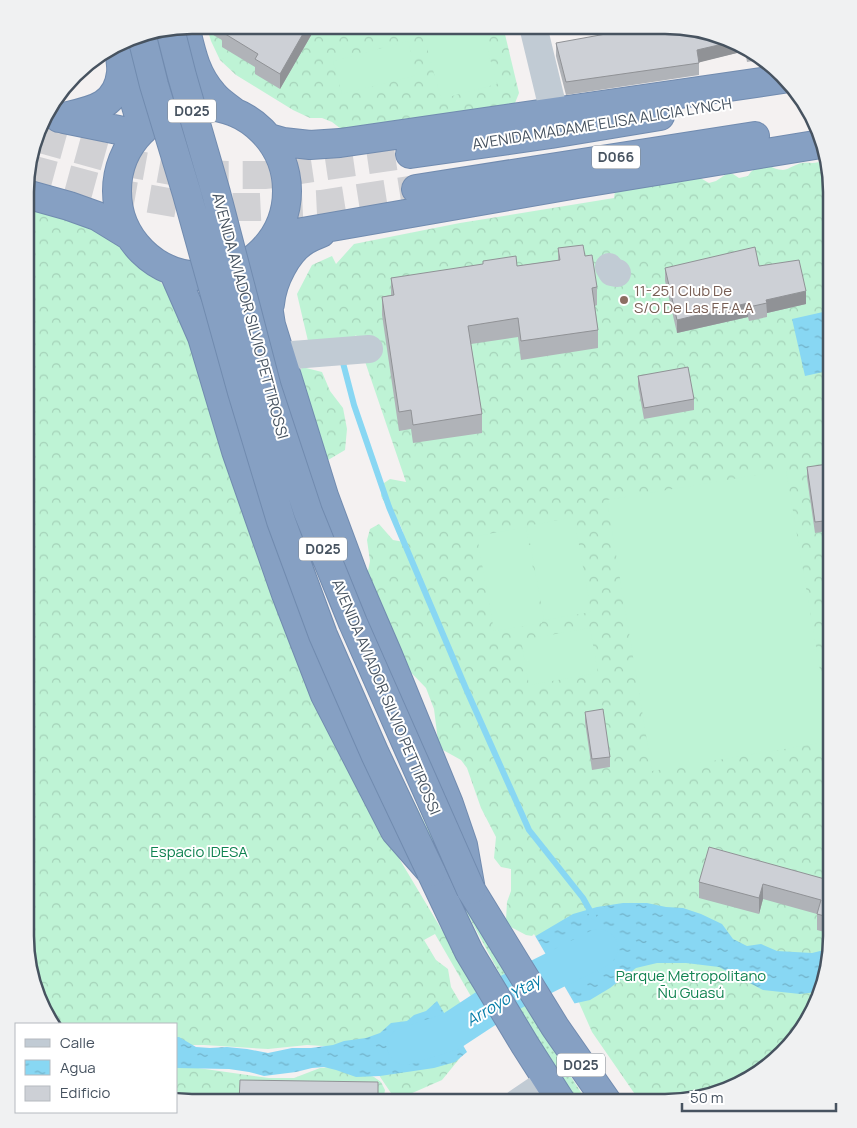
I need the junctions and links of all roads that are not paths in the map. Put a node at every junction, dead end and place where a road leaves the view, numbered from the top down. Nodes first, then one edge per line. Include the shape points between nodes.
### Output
1 (187, 34) edge
2 (535, 34) edge
3 (172, 35) edge
4 (143, 41) edge
5 (121, 51) edge
6 (119, 52) edge
7 (776, 80) edge
8 (789, 94) edge
9 (234, 112) junction
10 (554, 113) junction
11 (53, 116) edge
12 (54, 116) edge
13 (809, 127) edge
14 (140, 132) junction
15 (269, 138) junction
16 (816, 145) edge
17 (410, 154) tunnel mouth
18 (416, 189) tunnel mouth
19 (34, 196) edge
20 (340, 225) junction
21 (128, 235) junction
22 (267, 246) junction
23 (174, 273) junction
24 (271, 325) junction
25 (369, 349) dead end
26 (280, 356) junction
27 (431, 872) junction
28 (471, 890) junction
29 (555, 1092) edge
30 (602, 1094) edge

1 - 9 highway via 202,80
2 - 10 street
3 - 28 highway, AVENIDA AVIADOR SILVIO PETTIROSSI / D025, bridge via 267,388 308,512 353,623
4 - 27 highway, AVENIDA AVIADOR SILVIO PETTIROSSI / D025, bridge via 280,521 327,645
5 - 14 highway
6 - 12 highway via 121,73 115,91 105,104 90,111
7 - 10 highway
8 - 17 highway, AVENIDA MADAME ELISA ALICIA LYNCH / D066
9 - 14 highway via 210,106 186,107 155,119
9 - 15 highway via 247,118
10 - 15 highway via 310,146
11 - 14 highway
13 - 18 highway, D066
14 - 21 highway via 122,160 117,183 117,206
15 - 22 highway via 280,156 286,176 287,198 283,218
16 - 20 highway
19 - 21 highway via 96,216
20 - 22 highway
20 - 24 highway via 306,240 288,256 276,277 270,301
21 - 23 highway via 140,251
22 - 23 highway via 246,265 229,273 192,277
22 - 24 highway
23 - 27 highway via 202,337 236,451 325,695 395,830
24 - 26 highway
25 - 26 street
26 - 28 highway via 324,496 353,574 449,804 463,845
27 - 29 highway, AVENIDA AVIADOR SILVIO PETTIROSSI / D025 via 469,952
28 - 30 highway, AVENIDA AVIADOR SILVIO PETTIROSSI / D025 via 555,1027

